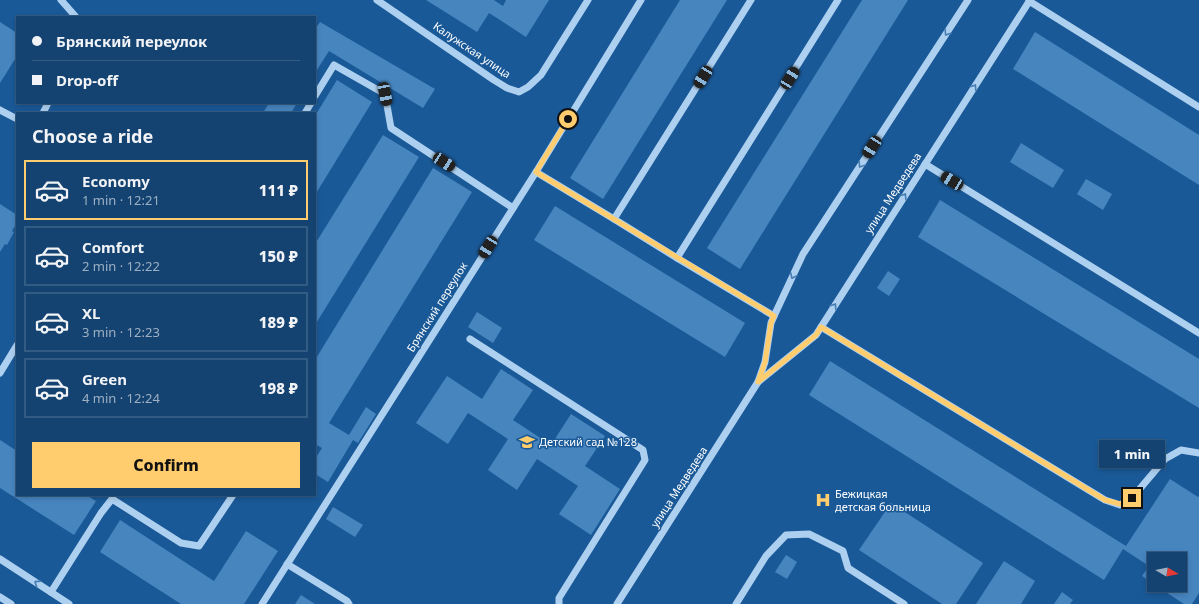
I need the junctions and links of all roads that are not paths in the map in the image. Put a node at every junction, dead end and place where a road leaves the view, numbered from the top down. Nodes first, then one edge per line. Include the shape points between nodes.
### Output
1 (61, 0) edge
2 (377, 0) edge
3 (588, 0) edge
4 (641, 0) edge
5 (751, 0) edge
6 (838, 0) edge
7 (968, 0) edge
8 (1029, 0) edge
9 (75, 16) edge
10 (316, 94) edge
11 (1199, 107) edge
12 (0, 110) edge
13 (16, 118) edge
14 (925, 164) junction
15 (536, 172) junction
16 (513, 208) junction
17 (614, 219) junction
18 (677, 258) junction
19 (774, 316) junction
20 (821, 327) junction
21 (1199, 333) edge
22 (470, 339) dead end
23 (16, 347) edge
24 (0, 372) edge
25 (758, 382) junction
26 (1199, 453) edge
27 (232, 496) edge
28 (0, 559) edge
29 (287, 564) junction
30 (51, 592) junction
31 (0, 597) edge
32 (11, 604) edge
33 (70, 604) edge
34 (262, 604) edge
35 (349, 604) edge
36 (559, 604) edge
37 (617, 604) edge
38 (736, 604) edge
39 (904, 604) edge

1 - 9 street
2 - 3 street, Калужская улица via 494,80 519,92 541,75
4 - 15 street, Брянский переулок
5 - 17 street
6 - 18 street
7 -> 19 street, улица Медведева via 803,254
8 - 11 street
14 -> 8 street, улица Медведева
10 - 16 street via 334,65 385,94 392,128
12 - 13 street
20 -> 14 street, улица Медведева
14 - 21 street
15 - 16 street, Брянский переулок
15 - 17 street
16 - 29 street, Брянский переулок
17 - 18 street
18 - 19 street
19 - 25 street, улица Медведева via 765,362
20 - 25 street, улица Медведева via 816,335
20 - 26 street via 1105,500 1120,504 1132,498 1165,459 1181,450
22 - 36 street via 643,450 645,460 559,598
23 - 24 street
25 - 37 street, улица Медведева
27 - 30 street via 199,546 181,543 112,499
30 -> 28 street
29 - 34 street, Брянский переулок
29 - 35 street
30 - 33 street
31 - 32 street
38 - 39 street via 766,556 786,535 809,534 843,551 848,568

